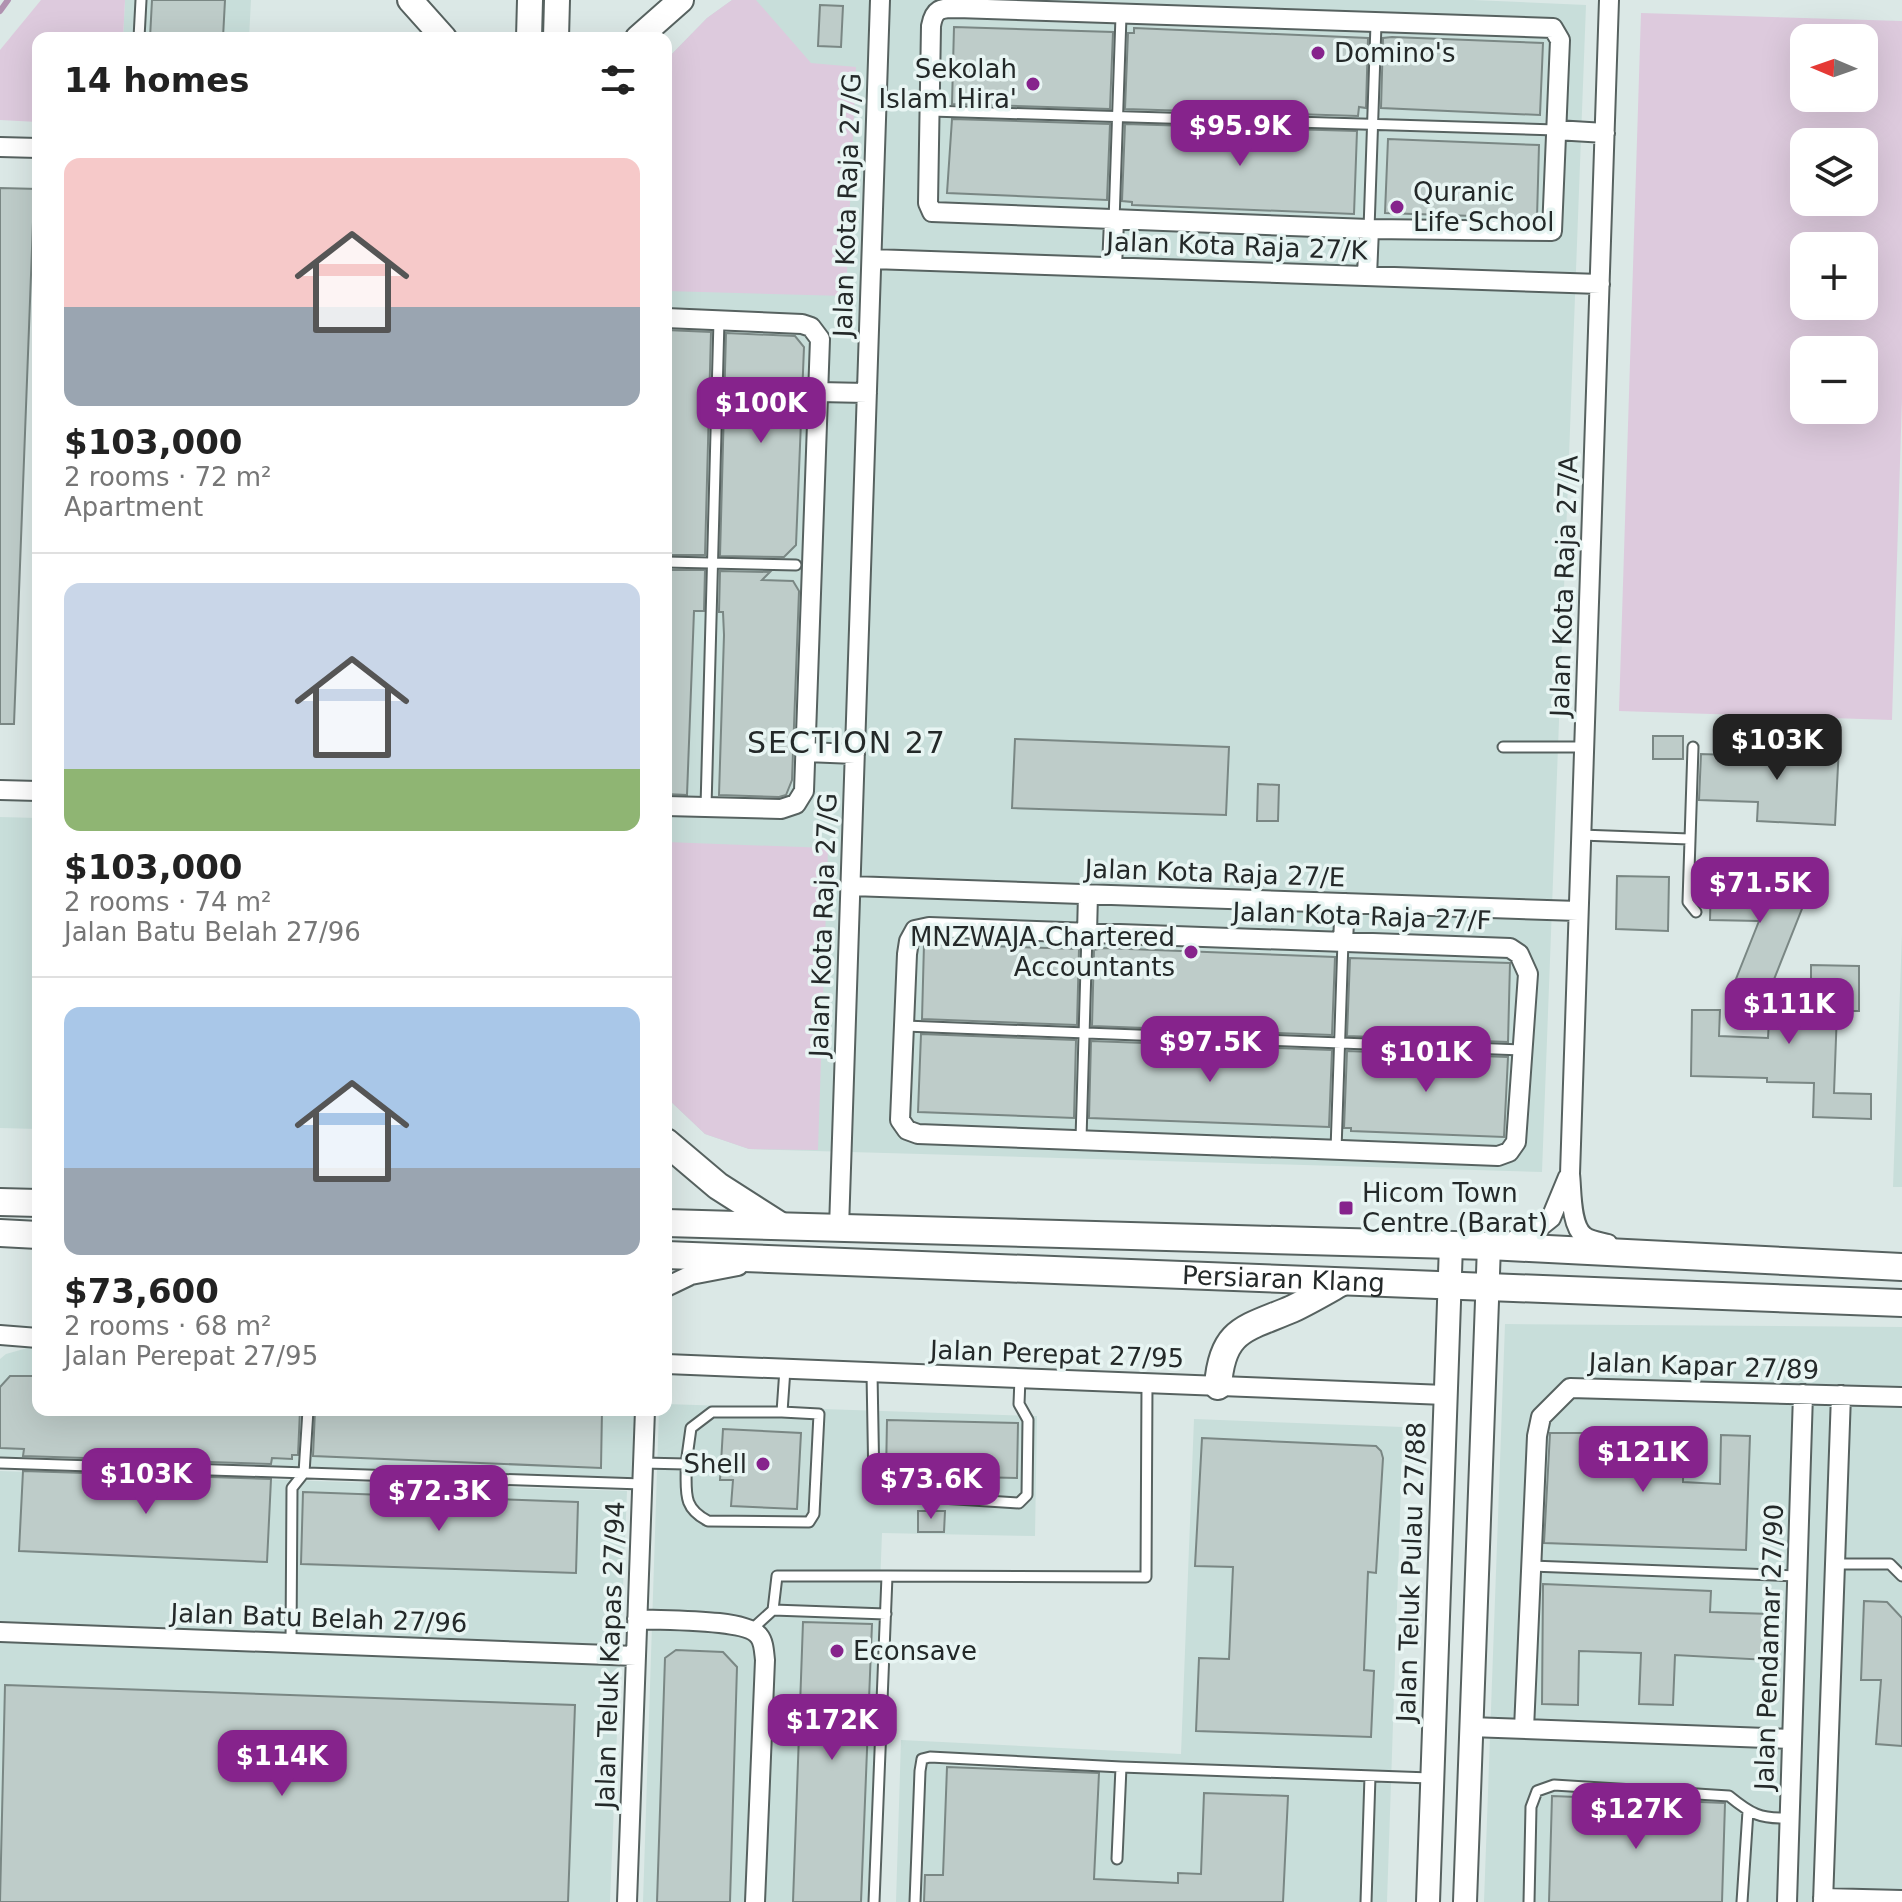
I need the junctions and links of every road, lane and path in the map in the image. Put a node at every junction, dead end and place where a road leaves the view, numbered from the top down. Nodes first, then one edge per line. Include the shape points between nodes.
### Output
1 (141, 0) edge
2 (410, 0) edge
3 (530, 0) edge
4 (557, 0) edge
5 (681, 0) edge
6 (880, 0) edge
7 (1609, 0) edge
8 (1121, 16) junction
9 (1376, 24) junction
10 (139, 32) edge
11 (439, 32) edge
12 (529, 32) edge
13 (556, 32) edge
14 (645, 32) edge
15 (931, 111) junction
16 (1117, 116) junction
17 (1372, 124) junction
18 (1556, 130) junction
19 (1605, 133) junction
20 (0, 147) edge
21 (32, 148) edge
22 (1114, 221) junction
23 (1369, 229) junction
24 (872, 259) junction
25 (1112, 267) junction
26 (1367, 276) junction
27 (1600, 284) junction
28 (672, 318) edge
29 (719, 320) junction
30 (818, 392) junction
31 (867, 393) junction
32 (672, 562) edge
33 (712, 563) junction
34 (796, 565) dead end
35 (1503, 747) dead end
36 (1585, 747) junction
37 (1693, 747) dead end
38 (806, 752) junction
39 (855, 754) junction
40 (0, 790) edge
41 (32, 791) edge
42 (672, 806) edge
43 (706, 807) junction
44 (1581, 835) junction
45 (1689, 839) junction
46 (851, 886) junction
47 (1088, 894) junction
48 (1345, 903) junction
49 (1578, 911) junction
50 (1696, 912) dead end
51 (1087, 933) junction
52 (1343, 941) junction
53 (905, 1026) junction
54 (1084, 1033) junction
55 (1340, 1043) junction
56 (1522, 1050) junction
57 (1081, 1139) junction
58 (672, 1147) edge
59 (1336, 1150) junction
60 (1570, 1174) junction
61 (0, 1202) edge
62 (32, 1203) edge
63 (672, 1223) edge
64 (781, 1227) junction
65 (839, 1228) junction
66 (0, 1233) edge
67 (32, 1235) edge
68 (1451, 1245) junction
69 (1495, 1246) junction
70 (1649, 1254) junction
71 (672, 1255) edge
72 (785, 1259) junction
73 (1902, 1267) edge
74 (1342, 1282) junction
75 (672, 1284) edge
76 (1450, 1286) junction
77 (1486, 1288) junction
78 (1902, 1303) edge
79 (0, 1335) edge
80 (32, 1338) edge
81 (32, 1339) edge
82 (0, 1350) edge
83 (672, 1364) edge
84 (785, 1369) junction
85 (872, 1373) junction
86 (1020, 1378) junction
87 (1147, 1384) junction
88 (1218, 1386) junction
89 (1803, 1394) junction
90 (1445, 1395) junction
91 (1841, 1395) junction
92 (1902, 1397) edge
93 (782, 1412) junction
94 (308, 1416) edge
95 (645, 1416) edge
96 (0, 1463) edge
97 (643, 1463) junction
98 (686, 1464) junction
99 (304, 1473) junction
100 (642, 1484) junction
101 (1835, 1564) junction
102 (1531, 1566) junction
103 (887, 1576) junction
104 (1797, 1576) junction
105 (1902, 1576) edge
106 (773, 1610) junction
107 (886, 1614) junction
108 (637, 1619) junction
109 (752, 1629) junction
110 (0, 1632) edge
111 (291, 1643) junction
112 (636, 1656) junction
113 (1470, 1727) junction
114 (1524, 1729) junction
115 (1792, 1739) junction
116 (1121, 1767) junction
117 (1370, 1776) junction
118 (1432, 1778) junction
119 (1748, 1811) junction
120 (1789, 1818) junction
121 (1117, 1859) dead end
122 (1823, 1900) edge
123 (1902, 1900) edge
124 (627, 1902) edge
125 (755, 1902) edge
126 (874, 1902) edge
127 (915, 1902) edge
128 (1366, 1902) edge
129 (1428, 1902) edge
130 (1465, 1902) edge
131 (1529, 1902) edge
132 (1742, 1902) edge
133 (1787, 1902) edge

1 - 10 lane
2 - 11 main road
3 - 12 main road
4 - 13 main road
5 - 14 main road
6 - 24 street, Jalan Kota Raja 27/G
7 - 19 street, Jalan Kota Raja 27/A
8 - 9 street
8 - 15 street via 938,9 931,26
8 - 16 lane
9 - 17 lane
9 - 18 street via 1553,28 1560,40
15 - 16 lane
15 - 22 street via 932,212
16 - 17 lane
16 - 22 lane
17 - 18 lane
17 - 23 lane
18 - 19 street
18 - 23 street via 1552,231
19 - 27 street, Jalan Kota Raja 27/A
20 - 21 street
22 - 23 street
22 - 25 street
23 - 26 street
24 - 25 street, Jalan Kota Raja 27/K
24 - 31 street, Jalan Kota Raja 27/G
25 - 26 street, Jalan Kota Raja 27/K
26 - 27 street, Jalan Kota Raja 27/K
27 - 36 street, Jalan Kota Raja 27/A
28 - 29 street
29 - 30 street via 811,327 820,339
29 - 33 lane
30 - 31 street
30 - 38 street
31 - 39 street, Jalan Kota Raja 27/G
32 - 33 lane
33 - 34 lane
33 - 43 lane
35 - 36 lane
36 - 44 street, Jalan Kota Raja 27/A
37 - 45 lane
38 - 39 street
38 - 43 street via 804,791 796,804 781,809
39 - 46 street, Jalan Kota Raja 27/G
40 - 41 street
42 - 43 street
44 - 45 lane
44 - 49 street, Jalan Kota Raja 27/A
45 - 50 lane via 1688,902
46 - 47 street, Jalan Kota Raja 27/E
46 - 65 street, Jalan Kota Raja 27/G
47 - 48 street, Jalan Kota Raja 27/E
47 - 51 street
48 - 49 street, Jalan Kota Raja 27/E
48 - 52 street
49 - 60 street, Jalan Kota Raja 27/A
51 - 52 street, Jalan Kota Raja 27/F
51 - 53 street, Jalan Kota Raja 27/F via 915,930 907,954
51 - 54 lane
52 - 55 lane
52 - 56 street, Jalan Kota Raja 27/F via 1510,948 1528,974
53 - 54 lane
53 - 57 street, Jalan Kota Raja 27/F via 900,1120 907,1130
54 - 55 lane
54 - 57 lane
55 - 56 lane
55 - 59 lane
56 - 59 street, Jalan Kota Raja 27/F via 1516,1142 1509,1152 1498,1156
57 - 59 street, Jalan Kota Raja 27/F
58 - 64 main road via 718,1186
60 - 69 street, Jalan Kota Raja 27/A via 1551,1218
60 - 70 street, Jalan Kota Raja 27/A via 1581,1234
61 - 62 main road
63 - 64 main road, Persiaran Klang
64 - 65 main road, Persiaran Klang
65 - 68 main road, Persiaran Klang
66 - 67 main road
68 - 69 main road, Persiaran Klang
68 - 76 street, Jalan Teluk Pulau 27/88
69 - 70 main road, Persiaran Klang
69 - 77 street
70 - 73 main road, Persiaran Klang
71 - 72 main road, Persiaran Klang
72 - 74 main road, Persiaran Klang
72 - 75 street via 691,1275
74 - 76 main road, Persiaran Klang
74 - 88 main road via 1230,1341 1220,1360
76 - 77 main road, Persiaran Klang
76 - 90 street, Jalan Teluk Pulau 27/88
77 - 78 main road, Persiaran Klang
77 - 113 street
79 - 80 street
81 - 82 street
83 - 84 street, Jalan Perepat 27/95
84 - 85 street, Jalan Perepat 27/95
84 - 93 lane
85 - 86 street, Jalan Perepat 27/95
85 - 86 lane via 874,1486 879,1494 1019,1503 1027,1495 1028,1420 1019,1404
86 - 87 street, Jalan Perepat 27/95
87 - 88 street, Jalan Perepat 27/95
87 - 103 lane via 1146,1577
88 - 90 street, Jalan Perepat 27/95
89 - 91 street, Jalan Kapar 27/89
89 - 102 street, Jalan Kapar 27/89 via 1570,1388 1541,1417
89 - 104 street, Jalan Pendamar 27/90
90 - 118 street, Jalan Teluk Pulau 27/88
91 - 92 street, Jalan Kapar 27/89
91 - 101 street
93 - 98 lane via 712,1412 691,1428
93 - 98 lane via 819,1414 814,1514 809,1522 708,1521 687,1502
94 - 99 lane
95 - 97 street, Jalan Teluk Kapas 27/94
96 - 99 lane
97 - 98 lane
97 - 100 street, Jalan Teluk Kapas 27/94
99 - 100 lane
99 - 111 lane via 292,1488
100 - 108 street, Jalan Teluk Kapas 27/94
101 - 105 lane via 1890,1564
101 - 122 street
102 - 104 lane
102 - 114 street, Jalan Kapar 27/89
103 - 106 lane via 777,1576
103 - 107 lane
104 - 115 street, Jalan Pendamar 27/90
106 - 107 lane
106 - 109 lane
107 - 126 lane
108 - 109 street
108 - 112 street, Jalan Teluk Kapas 27/94
109 - 125 street via 761,1638 765,1660
110 - 111 street, Jalan Batu Belah 27/96
111 - 112 street, Jalan Batu Belah 27/96
112 - 124 street, Jalan Teluk Kapas 27/94
113 - 114 street
113 - 130 street
114 - 115 street
115 - 120 street, Jalan Pendamar 27/90
116 - 117 lane
116 - 121 lane
116 - 127 lane via 922,1759
117 - 118 lane
117 - 128 lane
118 - 129 street, Jalan Teluk Pulau 27/88
119 - 120 lane via 1766,1819
119 - 131 lane via 1729,1796 1554,1785 1537,1791 1531,1807
119 - 132 lane
120 - 133 street, Jalan Pendamar 27/90
122 - 123 street

